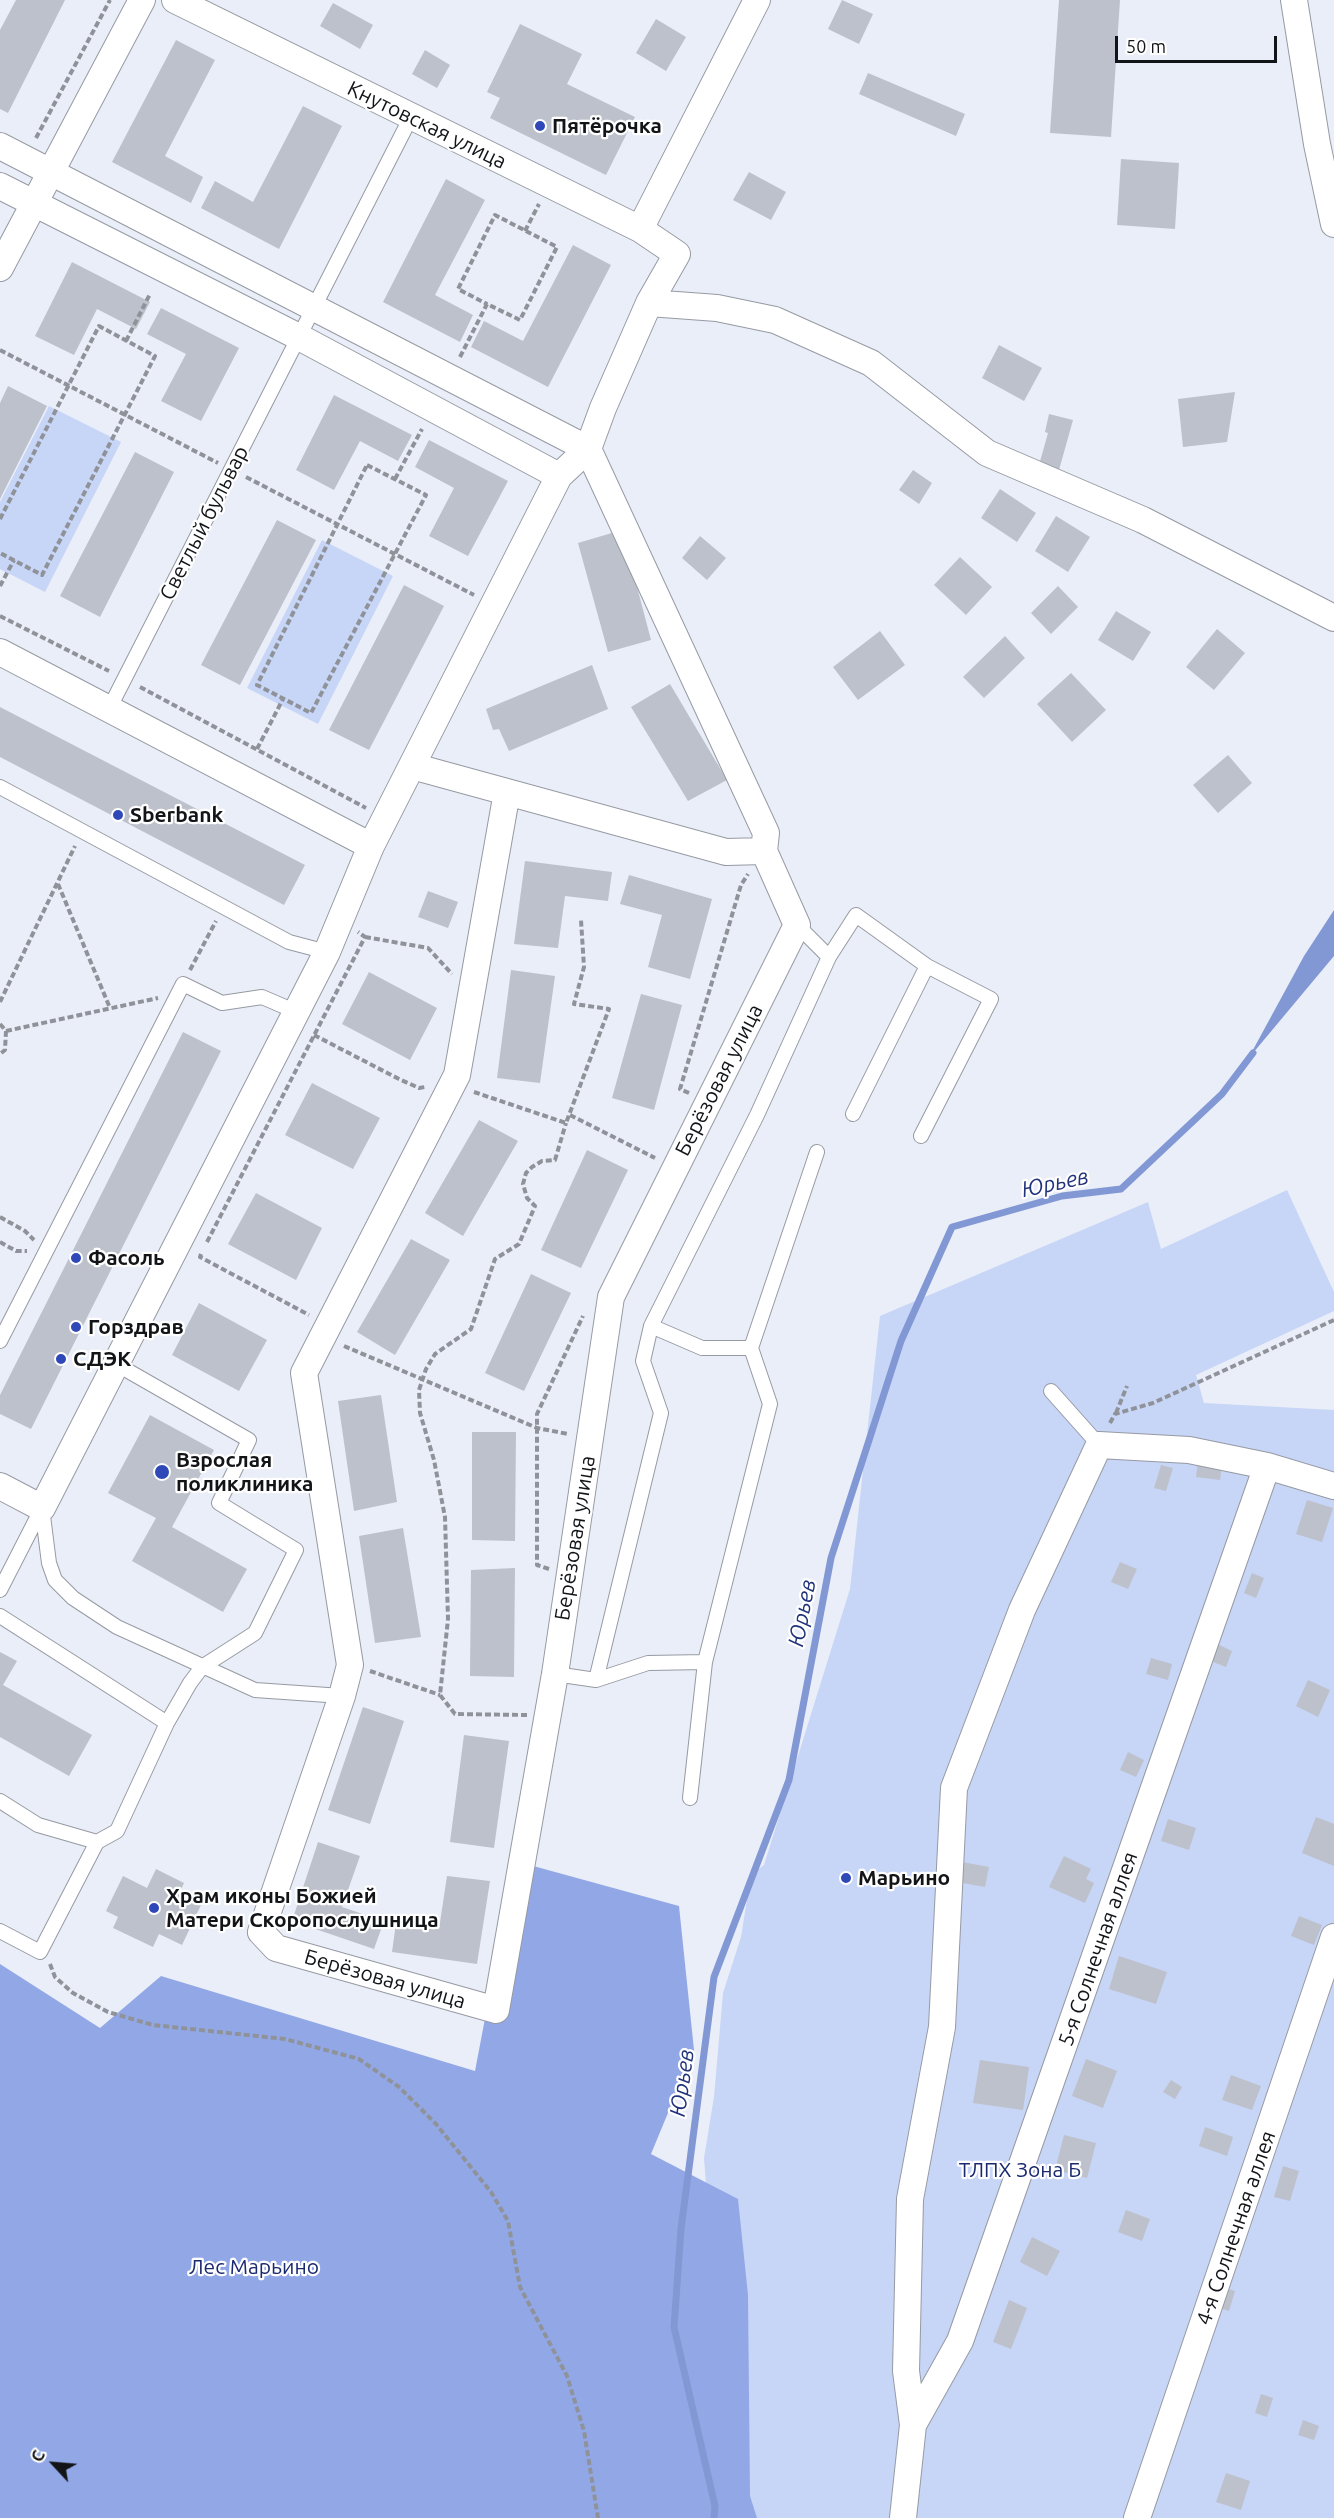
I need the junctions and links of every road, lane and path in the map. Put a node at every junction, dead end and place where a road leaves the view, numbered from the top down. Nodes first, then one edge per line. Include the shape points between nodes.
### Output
1 (111, 0) edge
2 (142, 0) edge
3 (175, 0) edge
4 (757, 0) edge
5 (1294, 0) edge
6 (411, 117) junction
7 (0, 146) edge
8 (25, 159) junction
9 (50, 171) junction
10 (0, 186) edge
11 (34, 203) junction
12 (538, 206) dead end
13 (1334, 224) edge
14 (640, 229) junction
15 (525, 231) junction
16 (0, 268) edge
17 (150, 294) dead end
18 (649, 303) junction
19 (487, 304) junction
20 (313, 309) junction
21 (299, 337) junction
22 (126, 341) junction
23 (459, 358) dead end
24 (426, 420) dead end
25 (588, 449) junction
26 (559, 476) junction
27 (395, 480) junction
28 (0, 519) edge
29 (0, 553) edge
30 (14, 560) junction
31 (0, 586) edge
32 (0, 616) edge
33 (1334, 618) edge
34 (0, 652) edge
35 (125, 679) junction
36 (283, 699) junction
37 (109, 710) junction
38 (257, 749) junction
39 (412, 766) junction
40 (0, 787) edge
41 (507, 792) junction
42 (385, 818) junction
43 (82, 831) junction
44 (370, 846) junction
45 (764, 851) junction
46 (57, 883) junction
47 (224, 907) junction
48 (340, 919) junction
49 (581, 920) dead end
50 (797, 925) junction
51 (365, 937) junction
52 (327, 952) junction
53 (829, 957) junction
54 (445, 966) dead end
55 (927, 966) junction
56 (180, 989) junction
57 (0, 1002) edge
58 (110, 1008) junction
59 (297, 1012) junction
60 (0, 1024) edge
61 (6, 1031) junction
62 (314, 1035) junction
63 (0, 1054) edge
64 (452, 1085) junction
65 (419, 1088) dead end
66 (699, 1096) dead end
67 (853, 1114) dead end
68 (570, 1115) junction
69 (566, 1123) junction
70 (921, 1136) dead end
71 (817, 1152) dead end
72 (666, 1163) dead end
73 (0, 1217) edge
74 (0, 1242) edge
75 (46, 1252) junction
76 (586, 1311) dead end
77 (1334, 1320) edge
78 (651, 1326) junction
79 (322, 1337) junction
80 (0, 1341) edge
81 (751, 1348) junction
82 (116, 1364) junction
83 (422, 1379) junction
84 (1127, 1386) dead end
85 (1052, 1391) dead end
86 (1115, 1414) junction
87 (537, 1428) junction
88 (590, 1438) junction
89 (1099, 1445) junction
90 (1267, 1466) junction
91 (0, 1486) edge
92 (1334, 1486) edge
93 (42, 1508) junction
94 (569, 1576) junction
95 (0, 1590) edge
96 (0, 1616) edge
97 (705, 1662) junction
98 (351, 1665) junction
99 (202, 1667) junction
100 (555, 1674) junction
101 (596, 1680) junction
102 (440, 1695) junction
103 (342, 1696) junction
104 (547, 1716) junction
105 (167, 1723) junction
106 (690, 1798) dead end
107 (0, 1801) edge
108 (97, 1842) junction
109 (0, 1931) edge
110 (1334, 1937) edge
111 (40, 1952) junction
112 (913, 2425) junction
113 (598, 2518) edge
114 (903, 2518) edge
115 (1137, 2518) edge

1 - 8 path
2 - 9 street
3 - 6 street, Кнутовская улица
4 - 14 street
5 - 13 street
6 - 14 street, Кнутовская улица
6 - 20 lane, Светлый бульвар
7 - 8 street
8 - 9 street
9 - 11 street
9 - 20 street
10 - 11 street
11 - 16 street
11 - 21 street
12 - 15 path
14 - 18 street, Кнутовская улица via 677,254
15 - 19 path via 495,215 458,289
15 - 19 path via 557,247 520,320
17 - 22 path
18 - 25 street
18 - 33 street via 717,308 776,320 871,363 987,453 1143,520
19 - 23 path
20 - 21 lane, Светлый бульвар
20 - 25 street
21 - 26 street
21 - 35 lane, Светлый бульвар
22 - 28 path via 99,326
22 - 30 path via 155,356 125,415 42,575
24 - 27 path
25 - 26 street
25 - 45 street via 766,833
26 - 39 street
27 - 36 path via 367,465 257,686
27 - 36 path via 426,495 311,713
29 - 30 path
30 - 31 path
32 - 35 path
34 - 37 street
35 - 37 lane, Светлый бульвар
35 - 38 path
36 - 38 path
37 - 44 street
38 - 42 path
39 - 41 street
39 - 42 street
40 - 43 lane
41 - 45 street via 726,852
41 - 64 street, Берёзовая улица via 457,1075
42 - 44 street
43 - 46 path
43 - 47 lane
44 - 48 street
45 - 50 street
45 - 66 path via 741,885 680,1089
46 - 57 path
46 - 58 path
47 - 52 lane via 289,942
47 - 56 path
48 - 51 path
48 - 52 street
49 - 68 path via 584,967 574,1004 609,1009
50 - 53 lane
50 - 88 street, Берёзовая улица via 611,1297
51 - 54 path via 428,948
51 - 62 path
52 - 59 street
53 - 55 lane via 856,915
53 - 78 lane via 757,1115
55 - 67 lane
55 - 70 lane via 991,999
56 - 58 path
56 - 59 lane via 222,1003 262,997
56 - 75 lane
58 - 61 path
59 - 82 street
60 - 61 path
61 - 63 path via 5,1050
62 - 65 path
62 - 79 path via 200,1257 310,1316
64 - 69 path
64 - 79 street, Берёзовая улица
68 - 69 path
68 - 72 path
69 - 83 path via 555,1160 542,1161 526,1173 527,1198 535,1206 519,1244 495,1259 471,1329 435,1354
71 - 81 lane
73 - 75 path via 26,1231
74 - 75 path via 16,1251
75 - 80 lane
76 - 87 path via 537,1414
77 - 86 path via 1154,1402
78 - 81 lane via 702,1348
78 - 101 lane via 643,1361 661,1413
79 - 83 path
79 - 98 street, Берёзовая улица via 304,1373
81 - 97 lane via 770,1404
82 - 93 street
82 - 99 lane via 249,1440 219,1503 296,1550 255,1633
83 - 87 path
83 - 102 path via 420,1413 445,1517 448,1619
84 - 86 path
85 - 89 lane
86 - 89 path
87 - 88 path
87 - 94 path via 537,1564
88 - 94 street, Берёзовая улица
89 - 90 street via 1189,1450
89 - 112 street via 1022,1610 954,1788 942,2027 910,2199 906,2371
90 - 92 street
90 - 112 street, 5-я Солнечная аллея via 960,2341
91 - 93 street
93 - 95 lane
93 - 99 lane via 49,1563 55,1580 73,1598 117,1628
94 - 100 street, Берёзовая улица
96 - 105 lane
97 - 101 lane via 648,1664
97 - 106 lane
98 - 102 path
98 - 103 street, Берёзовая улица
99 - 103 lane via 255,1690
99 - 105 lane
100 - 101 lane
100 - 104 street, Берёзовая улица
102 - 104 path via 455,1713
103 - 104 street, Берёзовая улица via 261,1932 276,1948 496,2010
105 - 108 lane via 117,1832
107 - 108 lane via 38,1825
108 - 111 lane
109 - 111 lane
110 - 115 street, 4-я Солнечная аллея
111 - 113 path via 52,1967 54,1977 72,1993 108,2012 153,2025 285,2039 359,2059 399,2087 436,2124 491,2192 508,2221 520,2286 567,2376 584,2431
112 - 114 street

